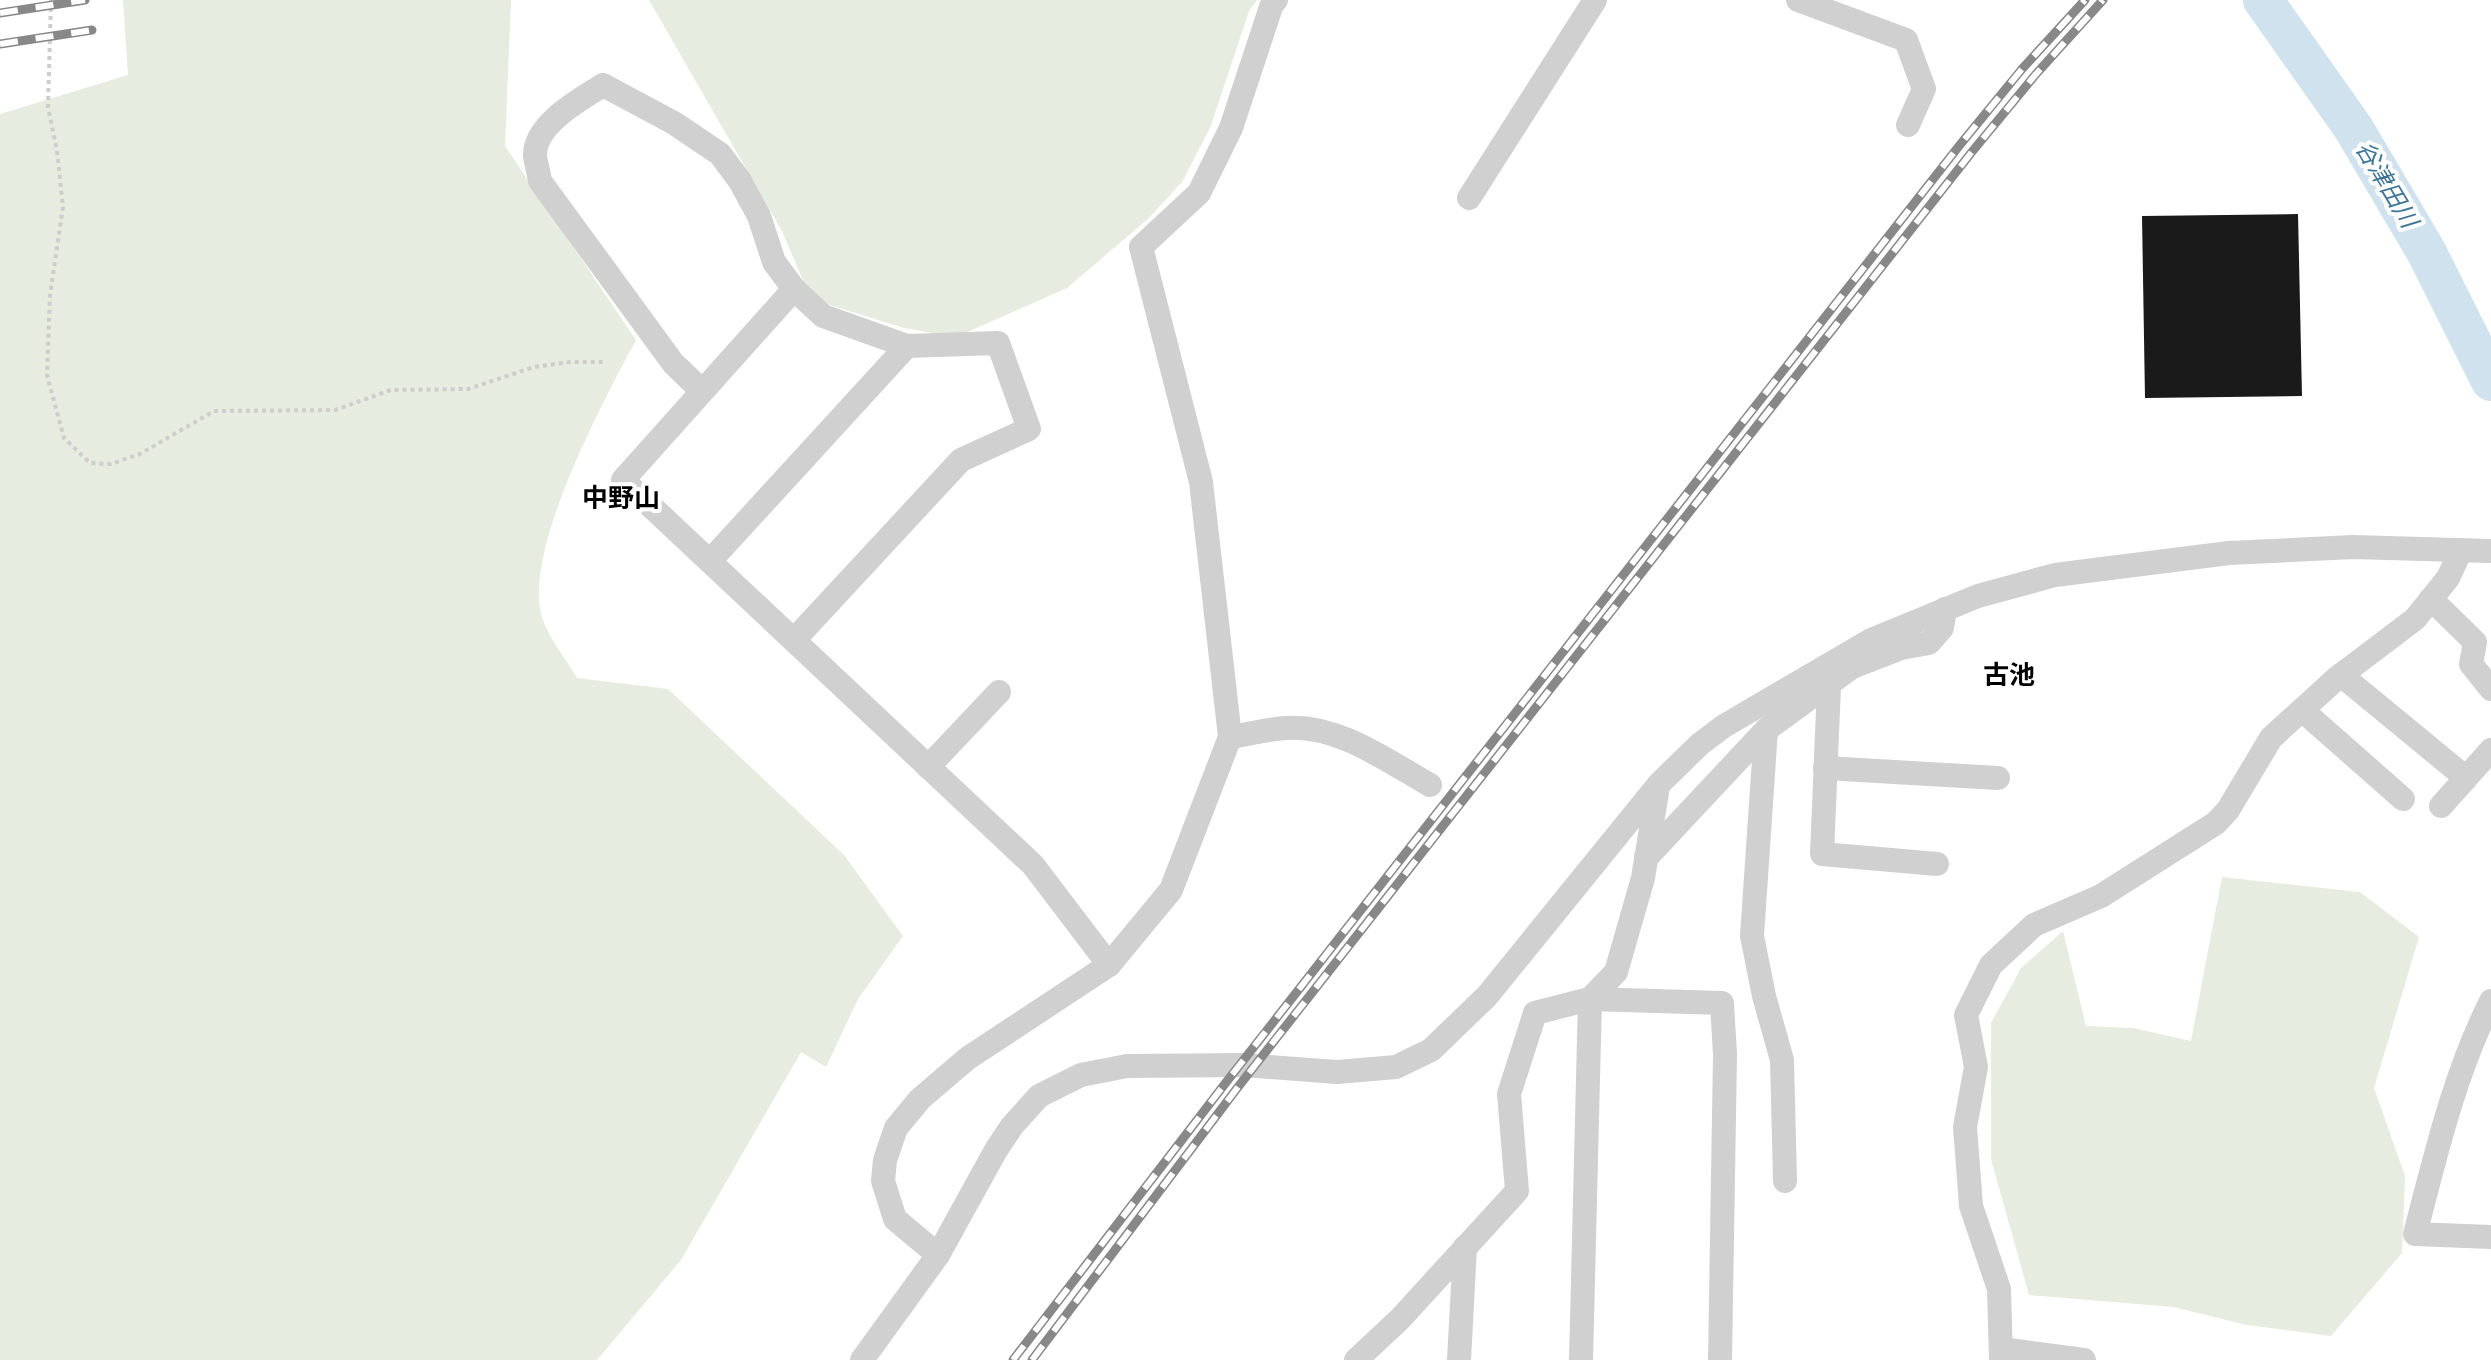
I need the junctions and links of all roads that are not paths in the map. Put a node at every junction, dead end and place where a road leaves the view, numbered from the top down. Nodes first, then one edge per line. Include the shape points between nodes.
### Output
1 (1276, 0) edge
2 (1595, 0) edge
3 (1798, 0) edge
4 (1908, 125) dead end
5 (1469, 198) dead end
6 (794, 289) junction
7 (907, 346) junction
8 (702, 391) junction
9 (2476, 550) edge
10 (710, 561) junction
11 (2431, 599) junction
12 (1945, 609) junction
13 (794, 640) junction
14 (2341, 675) junction
15 (1829, 686) junction
16 (2491, 689) edge
17 (999, 692) dead end
18 (2302, 710) junction
19 (1766, 730) junction
20 (1230, 737) junction
21 (2491, 750) edge
22 (928, 767) junction
23 (1825, 768) junction
24 (1998, 778) dead end
25 (2466, 778) junction
26 (1659, 784) junction
27 (1430, 785) dead end
28 (2403, 799) dead end
29 (2441, 806) dead end
30 (1646, 858) junction
31 (1937, 864) dead end
32 (1109, 965) junction
33 (1590, 999) junction
34 (2491, 1001) edge
35 (1785, 1181) dead end
36 (2491, 1237) edge
37 (1465, 1247) junction
38 (938, 1255) junction
39 (2001, 1355) edge
40 (862, 1360) edge
41 (1356, 1360) edge
42 (1459, 1360) edge
43 (1581, 1360) edge
44 (1720, 1360) edge
45 (2084, 1360) edge

1 - 20 street via 1231,128 1199,193 1141,247 1201,482
2 - 5 street
3 - 4 street via 1906,40 1924,89
6 - 7 street via 823,316
6 - 8 street
6 - 8 street via 774,262 740,181 720,154 674,123 603,85 565,109 540,136 535,154 540,181 673,363
7 - 10 street
7 - 13 street via 998,343 1029,429 961,460
8 - 10 street via 623,480
9 - 11 street
9 - 12 street via 2353,547 2229,553 2055,575
10 - 13 street
11 - 14 street via 2415,619
11 - 16 street via 2475,642 2471,664
12 - 15 street via 1942,628 1929,643 1871,658
12 - 26 street via 1871,640 1724,726
13 - 22 street
14 - 18 street
14 - 25 street
15 - 19 street
15 - 23 street
17 - 22 street
18 - 28 street
18 - 39 street via 2271,738 2216,823 2101,896 2034,925 1991,965 1966,1015 1976,1067 1965,1127 1971,1206 1999,1289
19 - 30 street
19 - 35 street via 1752,936 1782,1060
20 - 27 street via 1288,727 1325,732
20 - 32 street via 1171,890
21 - 25 street
22 - 32 street via 1033,865
23 - 24 street
23 - 31 street via 1822,854
25 - 29 street
26 - 30 street
26 - 38 street via 1529,946 1431,1050 1396,1067 1337,1072 1243,1065 1127,1066 1081,1075 1039,1096 1012,1126
30 - 33 street via 1616,972
32 - 38 street via 968,1058 920,1099 896,1128 883,1181 895,1219
33 - 37 street via 1535,1013 1509,1094 1517,1191
33 - 43 street
33 - 44 street via 1722,1003
34 - 36 street via 2449,1104 2415,1234
37 - 41 street
37 - 42 street
38 - 40 street
39 - 45 street

